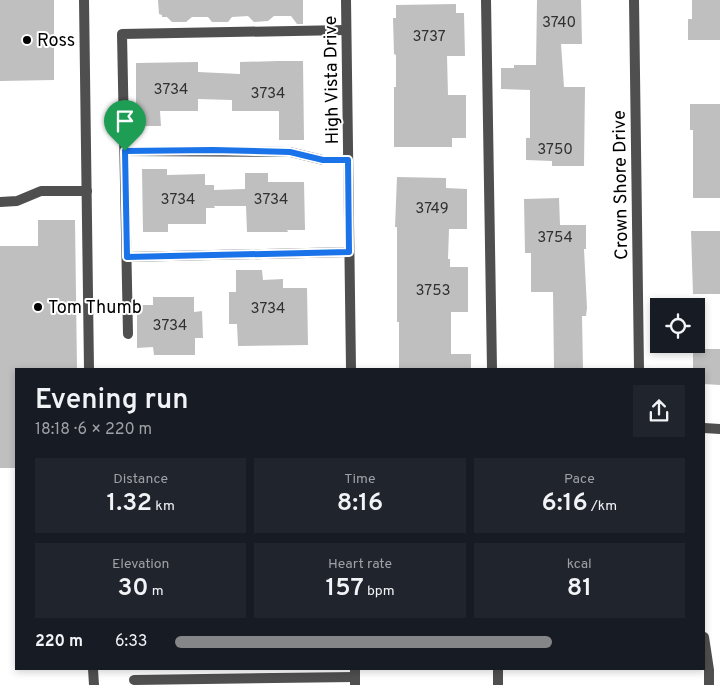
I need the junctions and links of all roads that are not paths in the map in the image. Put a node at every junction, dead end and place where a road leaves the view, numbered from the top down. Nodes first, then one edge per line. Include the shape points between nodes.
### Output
1 (84, 0) edge
2 (346, 0) edge
3 (486, 0) edge
4 (634, 0) edge
5 (346, 30) junction
6 (125, 151) junction
7 (348, 160) junction
8 (87, 191) junction
9 (0, 202) edge
10 (349, 252) junction
11 (127, 257) junction
12 (128, 334) dead end
13 (90, 368) edge
14 (351, 368) edge
15 (492, 368) edge
16 (639, 368) edge
17 (705, 428) edge
18 (720, 428) edge
19 (705, 644) edge
20 (93, 670) edge
21 (498, 670) edge
22 (355, 677) edge
23 (134, 682) edge
24 (94, 685) edge
25 (498, 685) edge
26 (710, 685) edge

1 - 8 street
2 - 5 street, High Vista Drive
3 - 15 street
4 - 16 street, Crown Shore Drive
5 - 6 street via 122,34
5 - 7 street, High Vista Drive
6 - 7 street via 290,152 323,160
6 - 11 street
7 - 10 street, High Vista Drive
8 - 9 street via 41,191 17,201
8 - 13 street
10 - 11 street
10 - 14 street, High Vista Drive
11 - 12 street
17 - 18 street
19 - 26 street
20 - 24 street
21 - 25 street
22 - 23 street

